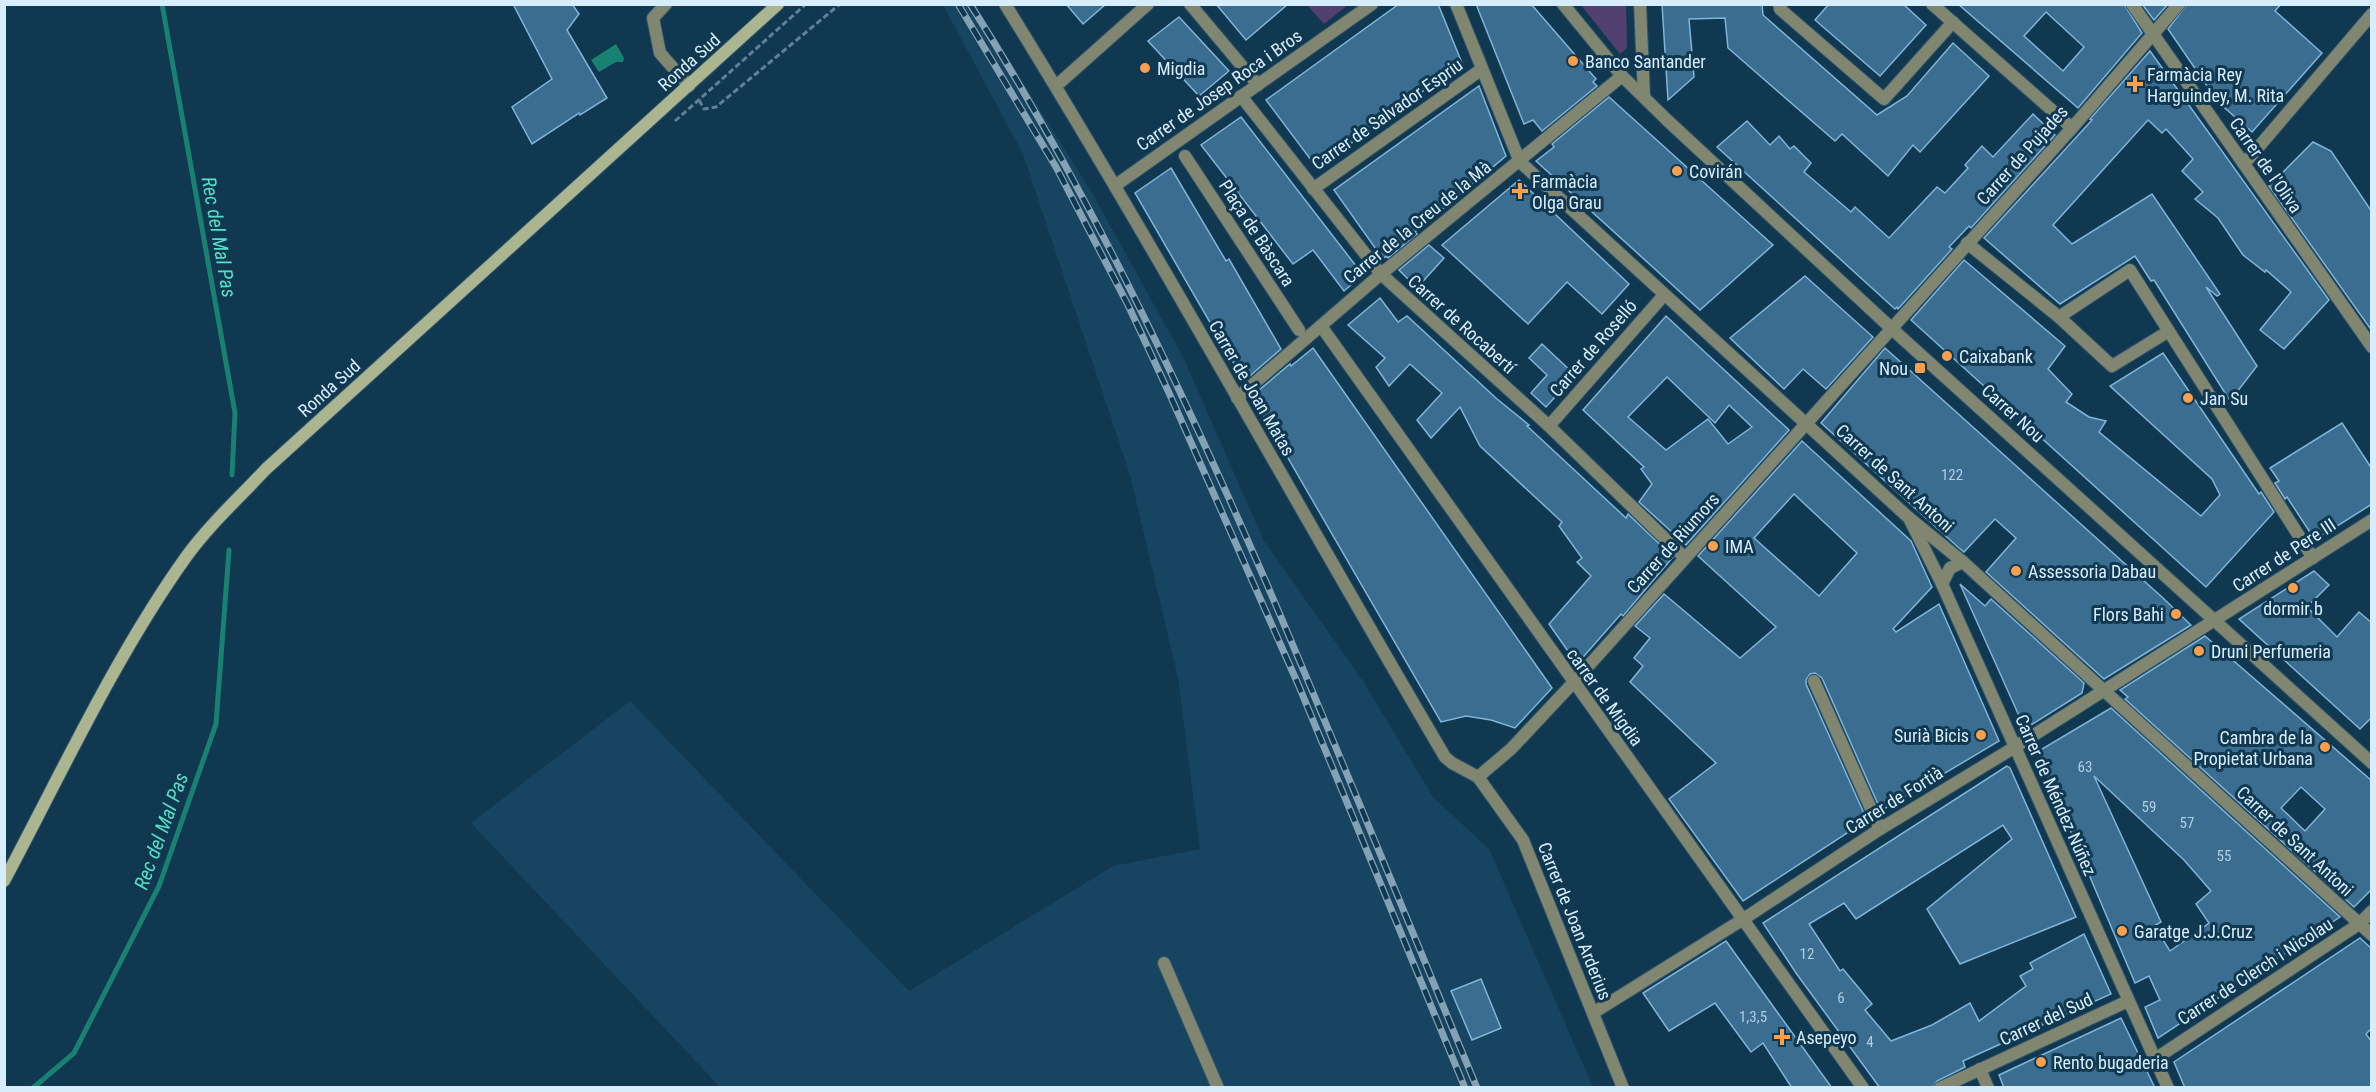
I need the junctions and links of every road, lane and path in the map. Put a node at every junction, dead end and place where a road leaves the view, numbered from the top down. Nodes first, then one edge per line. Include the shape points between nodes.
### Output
1 (666, 4) edge
2 (778, 4) edge
3 (840, 4) edge
4 (1005, 4) edge
5 (1148, 4) edge
6 (1190, 4) edge
7 (1372, 4) edge
8 (1456, 4) edge
9 (1563, 4) edge
10 (1640, 4) edge
11 (1779, 4) edge
12 (1932, 4) edge
13 (2132, 4) edge
14 (2178, 4) edge
15 (2372, 14) edge
16 (1953, 22) junction
17 (2152, 33) junction
18 (1482, 69) junction
19 (1622, 76) junction
20 (1258, 85) junction
21 (689, 86) junction
22 (1056, 86) junction
23 (1241, 96) junction
24 (1644, 96) junction
25 (2072, 128) junction
26 (1185, 156) dead end
27 (1520, 162) junction
28 (2244, 164) junction
29 (1116, 185) junction
30 (1313, 189) junction
31 (1967, 243) junction
32 (1381, 274) junction
33 (1664, 295) junction
34 (2059, 316) junction
35 (1321, 326) junction
36 (1891, 328) junction
37 (1299, 330) dead end
38 (2169, 331) junction
39 (2372, 347) edge
40 (1237, 398) junction
41 (1805, 422) junction
42 (1549, 426) junction
43 (1910, 518) junction
44 (2372, 520) edge
45 (1684, 557) junction
46 (2313, 558) junction
47 (1963, 562) junction
48 (1942, 584) junction
49 (2216, 620) junction
50 (1814, 681) dead end
51 (1574, 683) junction
52 (2104, 690) junction
53 (2015, 747) junction
54 (2372, 763) edge
55 (1478, 777) junction
56 (1880, 829) junction
57 (4, 881) edge
58 (2372, 911) edge
59 (1742, 920) junction
60 (2359, 924) junction
61 (2372, 935) edge
62 (1164, 963) dead end
63 (2128, 1001) junction
64 (1593, 1013) junction
65 (2155, 1059) junction
66 (1980, 1069) junction
67 (1218, 1088) edge
68 (1623, 1088) edge
69 (1863, 1088) edge
70 (1940, 1088) edge
71 (1988, 1088) edge
72 (2168, 1088) edge

1 - 21 street via 653,18 660,53
2 - 21 main road, Ronda Sud
3 - 21 path via 716,107 705,109
4 - 22 street, Carrer de Joan Matas
5 - 22 street
6 - 20 street
7 - 20 street, Carrer de Josep Roca i Bros
8 - 18 street, Carrer de Sant Antoni
9 - 19 street, Carrer Nou
10 - 24 street
11 - 16 street via 1780,9 1884,99
12 - 16 street
13 - 17 street, Carrer de l'Oliva
14 - 17 street, Carrer de Pujades
15 - 28 street
16 - 25 street
17 - 25 street, Carrer de Pujades
17 - 28 street, Carrer de l'Oliva
18 - 27 street, Carrer de Sant Antoni
18 - 30 street, Carrer de Salvador Espriu
19 - 24 street, Carrer Nou
19 - 27 street, Carrer de la Creu de la Mà
20 - 23 street, Carrer de Josep Roca i Bros
21 - 57 main road, Ronda Sud via 266,469 214,524 186,557 143,623
22 - 29 street, Carrer de Joan Matas
23 - 29 street, Carrer de Josep Roca i Bros
23 - 30 street, Carrer de Rocabertí
24 - 36 street, Carrer Nou
25 - 31 street, Carrer de Pujades
26 - 37 street, Plaça de Bàscara
27 - 32 street, Carrer de la Creu de la Mà
27 - 33 street, Carrer de Sant Antoni
28 - 39 street, Carrer de l'Oliva
29 - 40 street, Carrer de Joan Matas
30 - 32 street, Carrer de Rocabertí
31 - 34 street
31 - 36 street, Carrer de Pujades
32 - 35 street, Carrer de la Creu de la Mà
32 - 42 street, Carrer de Rocabertí
33 - 41 street, Carrer de Sant Antoni
33 - 42 street, Carrer de Roselló
34 - 38 street via 2112,366
34 - 38 street via 2130,270
35 - 40 street, Carrer de la Creu de la Mà
35 - 51 street, carrer de Migdia
36 - 41 street, Carrer de Riumors
36 - 49 street, Carrer Nou
38 - 46 street
40 - 55 street, Carrer de Joan Matas via 1445,757
41 - 43 street, Carrer de Sant Antoni
41 - 45 street, Carrer de Riumors
42 - 45 street, Carrer de Rocabertí
43 - 47 street, Carrer de Sant Antoni
43 - 48 street, Carrer de Méndez Núñez
44 - 46 street, Carrer de Pere III
45 - 51 street, Carrer de Riumors
46 - 49 street, Carrer de Pere III
47 - 48 street via 1950,568
47 - 52 street, Carrer de Sant Antoni
48 - 53 street, Carrer de Méndez Núñez
49 - 52 street, Carrer de Fortià
49 - 54 street, Carrer Nou
50 - 56 street
51 - 55 street, Carrer de Riumors
51 - 59 street, carrer de Migdia
52 - 53 street, Carrer de Fortià
52 - 60 street, Carrer de Sant Antoni
53 - 56 street, Carrer de Fortià
53 - 63 street, Carrer de Méndez Núñez
55 - 64 street, Carrer de Joan Arderius via 1522,840
56 - 59 street, Carrer de Fortià
58 - 60 street, Carrer de Clerch i Nicolau
59 - 64 street, Carrer de Fortià
59 - 69 street, carrer de Migdia
60 - 61 street, Carrer de Sant Antoni
60 - 65 street, Carrer de Clerch i Nicolau
62 - 67 street
63 - 65 street, Carrer de Méndez Núñez
63 - 66 street, Carrer del Sud
64 - 68 street, Carrer de Joan Arderius
65 - 72 street, Carrer de Méndez Núñez
66 - 70 street, Carrer del Sud
66 - 71 street

